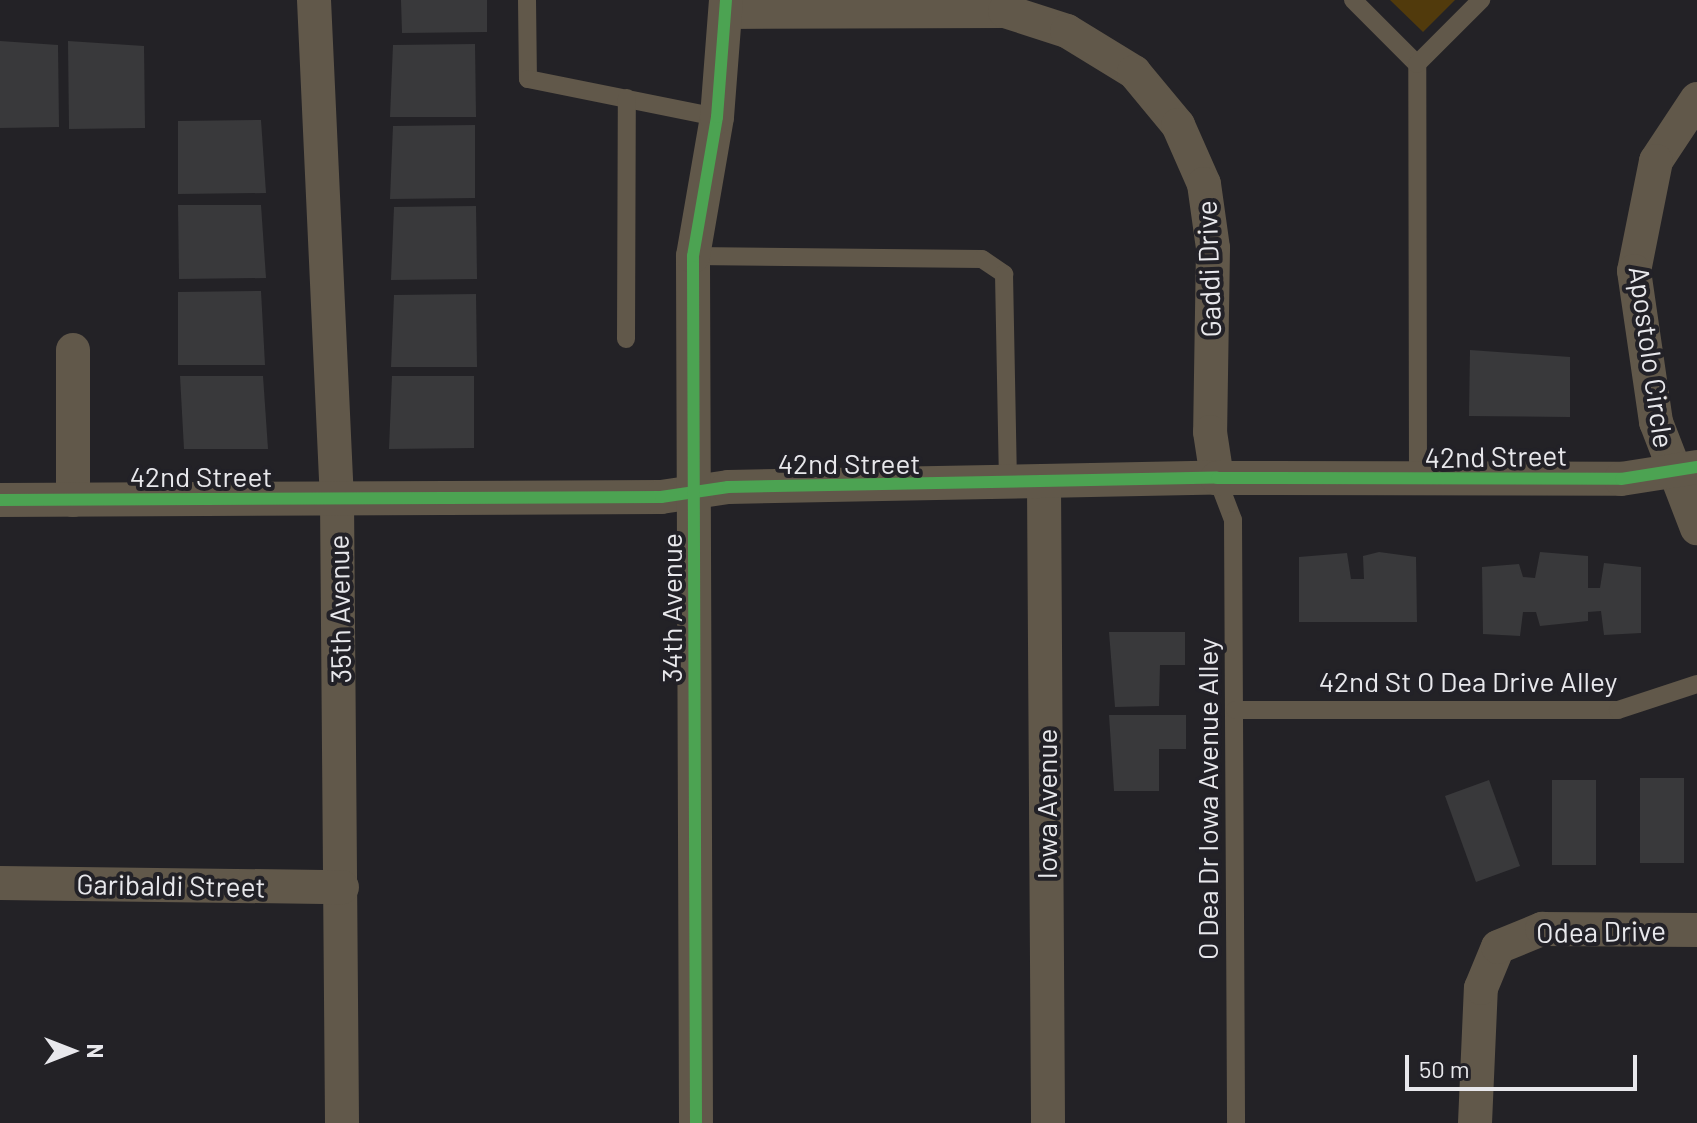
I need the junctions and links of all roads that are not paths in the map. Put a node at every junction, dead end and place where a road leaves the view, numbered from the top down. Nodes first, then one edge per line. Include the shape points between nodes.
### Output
1 (314, 0) edge
2 (527, 0) edge
3 (1353, 0) edge
4 (1481, 0) edge
5 (726, 6) edge
6 (1417, 64) junction
7 (627, 98) junction
8 (1697, 99) edge
9 (717, 117) junction
10 (693, 256) junction
11 (626, 339) dead end
12 (73, 350) dead end
13 (1683, 470) edge
14 (1217, 478) junction
15 (1418, 481) junction
16 (1044, 485) junction
17 (1008, 486) junction
18 (695, 491) junction
19 (0, 500) edge
20 (73, 500) junction
21 (337, 500) junction
22 (1697, 528) edge
23 (1697, 684) edge
24 (1235, 710) junction
25 (0, 883) edge
26 (342, 887) junction
27 (1697, 930) edge
28 (342, 1123) edge
29 (696, 1123) edge
30 (1048, 1123) edge
31 (1236, 1123) edge
32 (1475, 1123) edge

1 - 21 street, 35th Avenue
2 - 7 lane via 528,79
3 - 6 lane
4 - 6 lane
5 - 9 street, 34th Avenue
5 - 14 street, Gaddi Drive via 1005,11 1067,31 1134,72 1178,125 1206,195
6 - 15 lane
7 - 9 lane
7 - 11 lane
8 - 13 street, Apostolo Circle via 1656,161 1634,271
9 - 10 street, 34th Avenue
10 - 17 lane via 982,259 1004,274
10 - 18 street, 34th Avenue
12 - 20 street
13 - 15 street, 42nd Street
13 - 22 street, Apostolo Circle
14 - 15 street, 42nd Street
14 - 16 street, 42nd Street
14 - 24 lane, O Dea Dr Iowa Avenue Alley via 1233,520
16 - 17 street, 42nd Street
16 - 30 street, Iowa Avenue
17 - 18 street, 42nd Street
18 - 21 street, 42nd Street
18 - 29 street, 34th Avenue
19 - 20 street, 42nd Street
20 - 21 street, 42nd Street
21 - 26 street, 35th Avenue
23 - 24 lane, 42nd St O Dea Drive Alley via 1618,710
24 - 31 lane, O Dea Dr Iowa Avenue Alley
25 - 26 street, Garibaldi Street
26 - 28 street, 35th Avenue
27 - 32 street, Odea Drive via 1542,929 1498,947 1481,988

